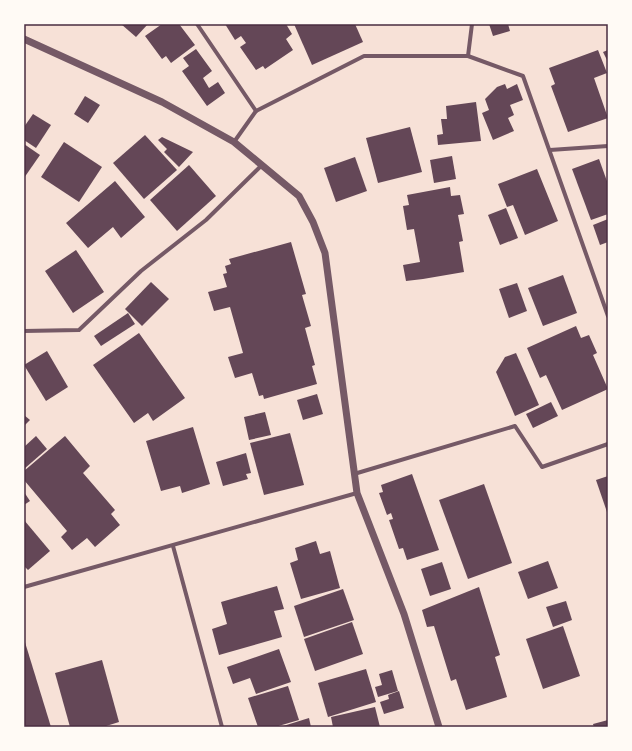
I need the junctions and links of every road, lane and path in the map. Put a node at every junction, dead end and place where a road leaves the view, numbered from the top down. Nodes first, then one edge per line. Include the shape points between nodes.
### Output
1 (197, 24) edge
2 (472, 24) edge
3 (24, 39) edge
4 (468, 56) junction
5 (256, 111) junction
6 (234, 142) junction
7 (608, 146) edge
8 (550, 150) junction
9 (262, 165) junction
10 (608, 316) edge
11 (24, 331) edge
12 (608, 444) edge
13 (354, 474) junction
14 (357, 493) junction
15 (174, 546) junction
16 (24, 587) edge
17 (222, 727) edge
18 (439, 727) edge

1 - 5 street
2 - 4 street
3 - 6 street via 162,102
4 - 5 street via 364,56
4 - 8 street via 523,76
5 - 6 street
6 - 9 street
7 - 8 street
8 - 10 street
9 - 11 street via 206,220 141,271 79,330
9 - 13 street via 299,196 325,253
12 - 13 street via 542,467 515,426
13 - 14 street
14 - 15 street
14 - 18 street via 404,614
15 - 16 street
15 - 17 street

